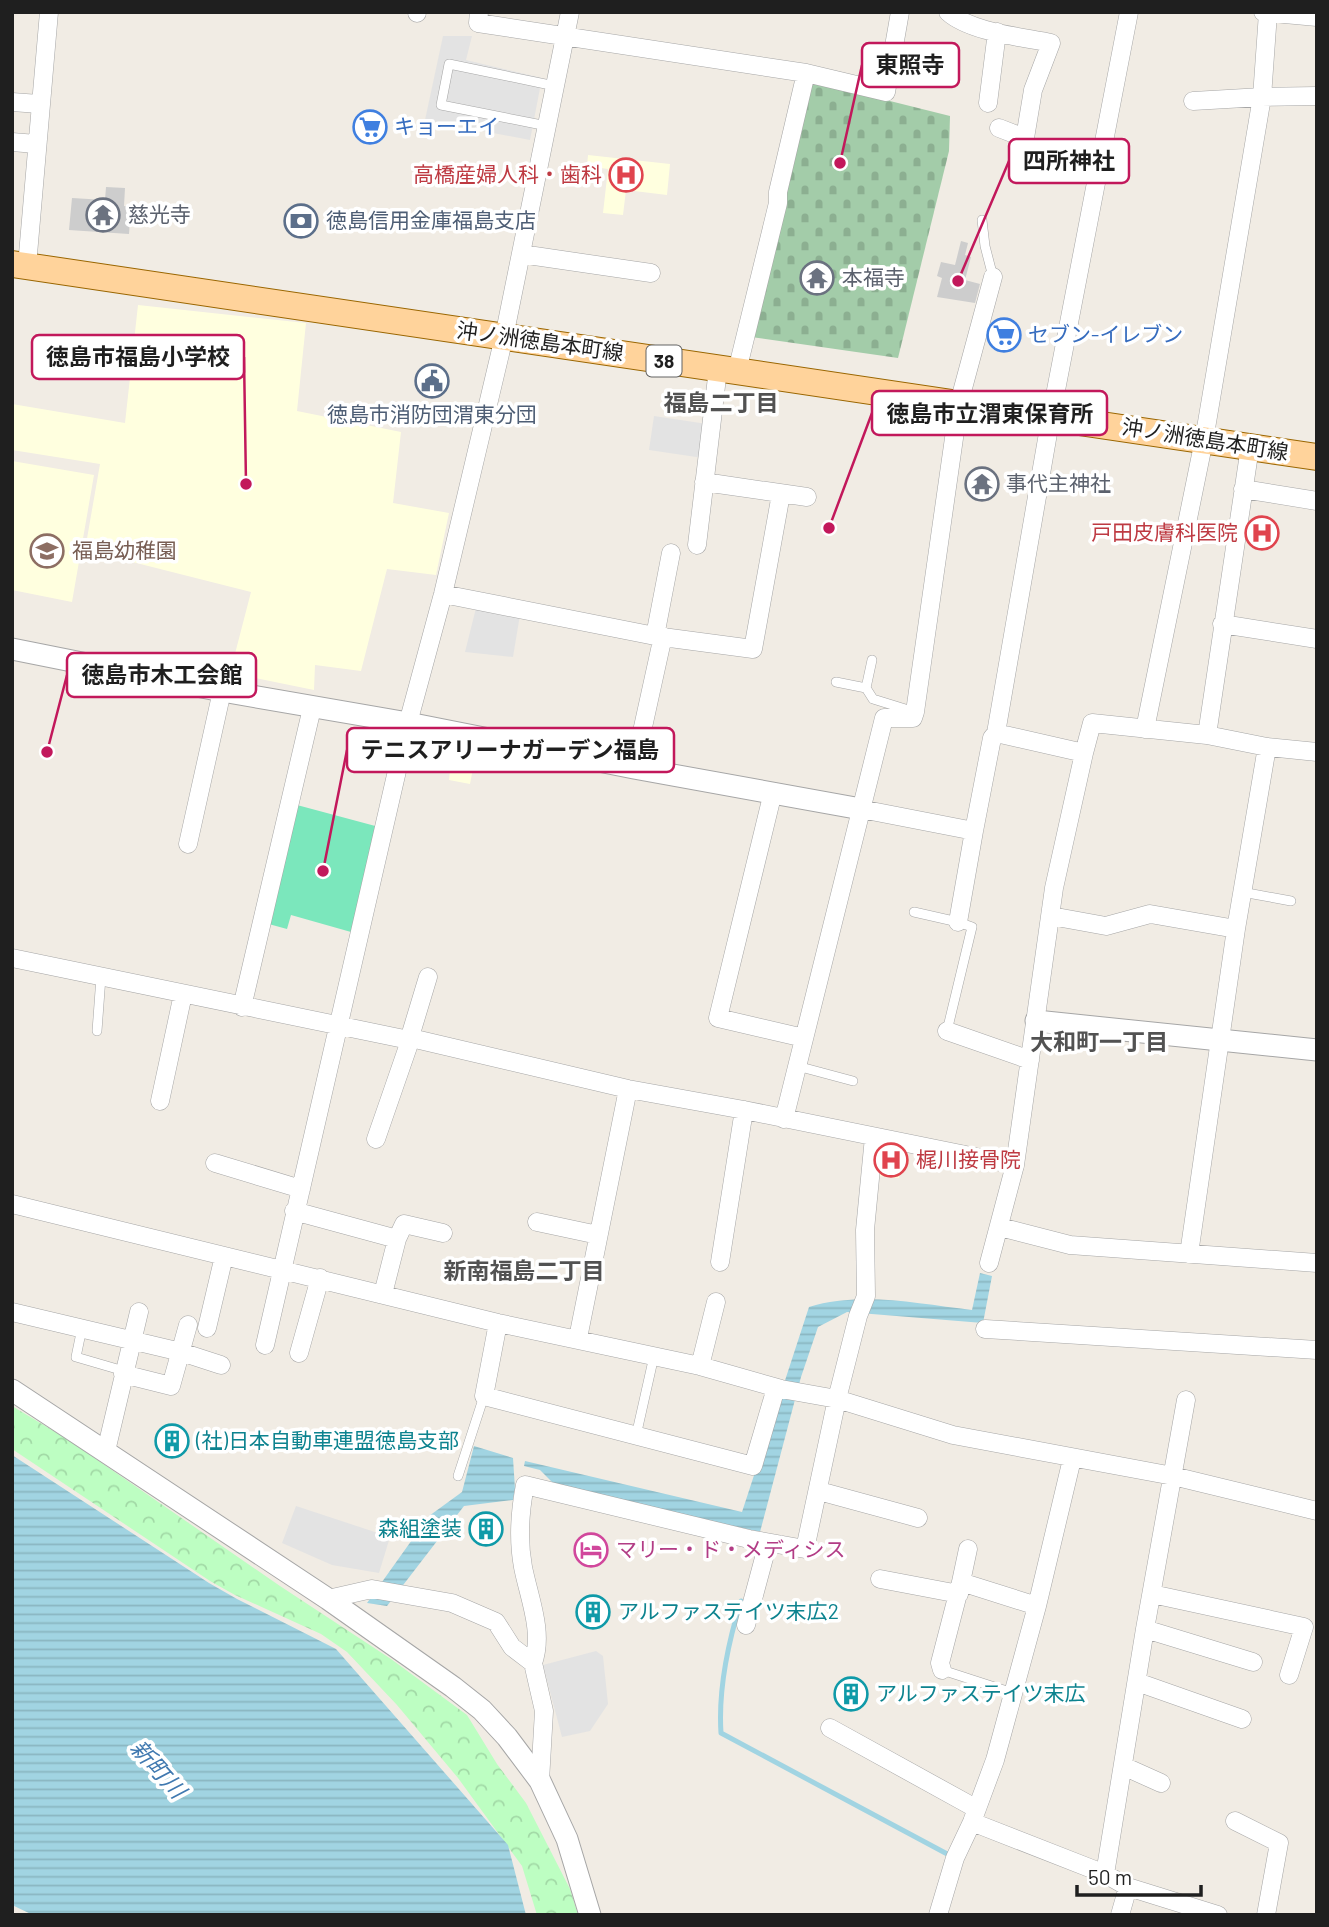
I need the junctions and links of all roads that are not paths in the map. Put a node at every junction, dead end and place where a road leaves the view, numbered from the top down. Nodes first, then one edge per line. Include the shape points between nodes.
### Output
1 (50, 12) edge
2 (479, 12) edge
3 (570, 12) edge
4 (900, 12) edge
5 (948, 12) edge
6 (1129, 12) edge
7 (1263, 12) edge
8 (1268, 13) edge
9 (1317, 17) edge
10 (997, 32) junction
11 (564, 37) junction
12 (806, 73) junction
13 (555, 86) junction
14 (1317, 96) edge
15 (1262, 97) junction
16 (1193, 101) dead end
17 (12, 102) edge
18 (988, 103) dead end
19 (39, 104) junction
20 (547, 126) junction
21 (999, 128) dead end
22 (12, 142) edge
23 (36, 144) junction
24 (982, 220) dead end
25 (521, 254) junction
26 (19, 265) edge
27 (651, 273) dead end
28 (993, 277) joint
29 (504, 337) junction
30 (727, 370) junction
31 (959, 403) junction
32 (1051, 416) junction
33 (1204, 440) junction
34 (1250, 447) junction
35 (1317, 457) edge
36 (704, 482) junction
37 (1243, 489) junction
38 (781, 494) junction
39 (807, 497) dead end
40 (1317, 501) edge
41 (697, 545) dead end
42 (671, 553) dead end
43 (443, 594) junction
44 (1222, 624) junction
45 (659, 636) junction
46 (1317, 639) edge
47 (12, 649) edge
48 (872, 660) dead end
49 (836, 682) dead end
50 (866, 688) junction
51 (222, 691) junction
52 (312, 708) junction
53 (915, 712) junction
54 (408, 723) junction
55 (1145, 729) junction
56 (996, 733) junction
57 (1207, 735) junction
58 (1267, 747) junction
59 (1317, 752) edge
60 (1084, 753) junction
61 (634, 768) junction
62 (773, 792) junction
63 (861, 809) junction
64 (974, 831) junction
65 (188, 844) dead end
66 (1242, 892) junction
67 (1291, 901) dead end
68 (914, 912) dead end
69 (1051, 916) junction
70 (958, 922) junction
71 (1236, 929) junction
72 (12, 958) edge
73 (102, 977) junction
74 (429, 977) dead end
75 (183, 994) junction
76 (242, 1007) junction
77 (1036, 1021) junction
78 (337, 1026) junction
79 (97, 1031) dead end
80 (947, 1031) joint
81 (804, 1038) junction
82 (410, 1039) junction
83 (1220, 1041) junction
84 (1317, 1050) edge
85 (1030, 1060) junction
86 (797, 1066) junction
87 (853, 1081) dead end
88 (628, 1089) junction
89 (160, 1101) dead end
90 (744, 1110) junction
91 (783, 1119) junction
92 (874, 1138) junction
93 (376, 1139) dead end
94 (215, 1163) dead end
95 (1015, 1165) junction
96 (301, 1189) junction
97 (12, 1204) edge
98 (294, 1211) junction
99 (537, 1222) dead end
100 (1000, 1227) junction
101 (443, 1233) dead end
102 (598, 1235) junction
103 (397, 1239) junction
104 (1189, 1254) junction
105 (224, 1256) junction
106 (720, 1262) dead end
107 (989, 1263) dead end
108 (1317, 1263) edge
109 (281, 1269) junction
110 (320, 1278) junction
111 (383, 1294) junction
112 (716, 1302) dead end
113 (12, 1312) edge
114 (139, 1312) dead end
115 (498, 1323) junction
116 (188, 1325) dead end
117 (82, 1328) junction
118 (207, 1328) dead end
119 (985, 1329) dead end
120 (578, 1338) junction
121 (131, 1339) junction
122 (264, 1345) dead end
123 (1317, 1350) edge
124 (181, 1352) junction
125 (299, 1353) dead end
126 (654, 1356) junction
127 (221, 1366) dead end
128 (700, 1366) junction
129 (124, 1372) junction
130 (778, 1388) junction
131 (12, 1390) edge
132 (484, 1396) junction
133 (837, 1399) junction
134 (1186, 1400) dead end
135 (636, 1436) junction
136 (106, 1451) junction
137 (1072, 1459) junction
138 (458, 1476) dead end
139 (1173, 1476) junction
140 (819, 1491) junction
141 (1317, 1511) edge
142 (918, 1518) dead end
143 (768, 1543) junction
144 (968, 1549) dead end
145 (880, 1579) dead end
146 (960, 1588) junction
147 (1152, 1594) junction
148 (328, 1599) junction
149 (1037, 1606) junction
150 (746, 1625) dead end
151 (1310, 1628) edge
152 (1145, 1629) junction
153 (1253, 1662) dead end
154 (533, 1663) junction
155 (942, 1670) joint
156 (1290, 1675) dead end
157 (1137, 1682) junction
158 (1013, 1693) junction
159 (1242, 1719) dead end
160 (830, 1728) dead end
161 (1123, 1766) junction
162 (540, 1780) junction
163 (1161, 1783) dead end
164 (975, 1815) junction
165 (1235, 1821) dead end
166 (1105, 1874) junction
167 (1128, 1887) junction
168 (590, 1915) edge
169 (937, 1915) edge
170 (1120, 1915) edge
171 (1218, 1915) edge
172 (1266, 1915) edge

1 - 19 street
2 - 11 street via 478,23
3 - 11 street
4 - 12 street via 886,92
5 - 10 street via 956,20
6 - 32 street
7 - 8 street
8 - 9 street
8 - 15 street
10 - 18 street
10 - 21 street via 1051,43 1033,90 1025,138
11 - 12 street
11 - 13 street
12 - 30 street via 779,203
13 - 20 street
13 - 20 lane via 449,64 441,105
14 - 15 street
15 - 16 street
15 - 33 street
17 - 19 street
19 - 23 street
20 - 25 street
22 - 23 street
23 - 26 street
24 - 28 lane
25 - 27 street
25 - 29 street
26 - 29 main road, 沖ノ洲徳島本町線 / 38
28 - 31 street
29 - 30 main road, 沖ノ洲徳島本町線 / 38
29 - 43 street
30 - 31 main road, 沖ノ洲徳島本町線 / 38
30 - 36 street
31 - 32 main road, 沖ノ洲徳島本町線 / 38
31 - 53 street
32 - 33 main road, 沖ノ洲徳島本町線 / 38
32 - 56 street
33 - 34 main road, 沖ノ洲徳島本町線 / 38
33 - 55 street
34 - 35 main road, 沖ノ洲徳島本町線 / 38
34 - 37 street
36 - 38 street
36 - 41 street
37 - 40 street
37 - 44 street
38 - 39 street
38 - 45 street via 753,649
42 - 45 street
43 - 45 street
43 - 54 street
44 - 46 street
44 - 57 street
45 - 61 street
47 - 51 street
48 - 50 lane
49 - 50 lane
50 - 53 lane via 873,699
51 - 52 street
51 - 65 street
52 - 54 street
52 - 76 street
53 - 63 street via 913,718 884,718
54 - 61 street
54 - 78 street
55 - 57 street
55 - 60 street via 1093,723
56 - 60 street
56 - 64 street
57 - 58 street
58 - 59 street
58 - 66 street
60 - 69 street
61 - 62 street
62 - 63 street
62 - 81 street via 718,1018
63 - 64 street
63 - 81 street
64 - 70 street
66 - 67 lane
66 - 71 street
68 - 70 lane
69 - 71 street via 1106,926 1150,914
69 - 77 street
70 - 80 lane via 972,928
71 - 83 street
72 - 73 street
73 - 75 street
73 - 79 lane
74 - 82 street
75 - 76 street
75 - 89 street
76 - 78 street
77 - 83 street
77 - 85 street
78 - 82 street
78 - 96 street
80 - 85 street
81 - 86 street
82 - 88 street
82 - 93 street
83 - 84 street
83 - 104 street
85 - 95 street
86 - 87 lane
86 - 91 street
88 - 90 street
88 - 102 street
90 - 91 street
90 - 106 street
91 - 92 street
92 - 95 street
92 - 133 street via 865,1230 865,1299
94 - 96 street
95 - 100 street
96 - 98 street
97 - 105 street
98 - 103 street
98 - 109 street
99 - 102 street
100 - 104 street via 1070,1245
100 - 107 street
101 - 103 street via 404,1224
102 - 120 street
103 - 111 street
104 - 108 street
105 - 109 street
105 - 118 street
109 - 110 street
109 - 122 street
110 - 111 street
110 - 125 street
111 - 115 street
112 - 128 street
113 - 117 street
114 - 121 street
115 - 120 street
115 - 132 street
116 - 124 street
117 - 121 street
117 - 129 lane via 76,1357
119 - 123 street
120 - 126 street
121 - 124 street
121 - 129 street
124 - 127 street
124 - 129 street via 171,1386
126 - 128 street
126 - 135 lane
128 - 130 street
129 - 136 street
130 - 133 street
130 - 135 street via 753,1466
131 - 136 street
132 - 135 street
132 - 138 lane
133 - 137 street via 953,1435
133 - 140 street
134 - 139 street
136 - 148 street
137 - 139 street
137 - 149 street
139 - 141 street
139 - 147 street
140 - 142 street
140 - 143 street via 805,1549
143 - 150 street
143 - 154 street via 525,1485 520,1511 522,1564 536,1626
144 - 146 street
145 - 146 street
146 - 149 street
146 - 155 street
147 - 151 street
147 - 152 street
148 - 154 street via 372,1589 452,1603 496,1622 512,1647
148 - 162 street via 482,1710
149 - 158 street
151 - 156 street
152 - 153 street
152 - 157 street
154 - 162 street via 544,1711
155 - 158 lane
157 - 159 street
157 - 161 street
158 - 164 street
160 - 164 street
161 - 163 street
161 - 166 street
162 - 168 street via 568,1839
164 - 166 street
164 - 169 street via 958,1848
165 - 172 street via 1279,1843
166 - 167 street
167 - 170 street
167 - 171 street

